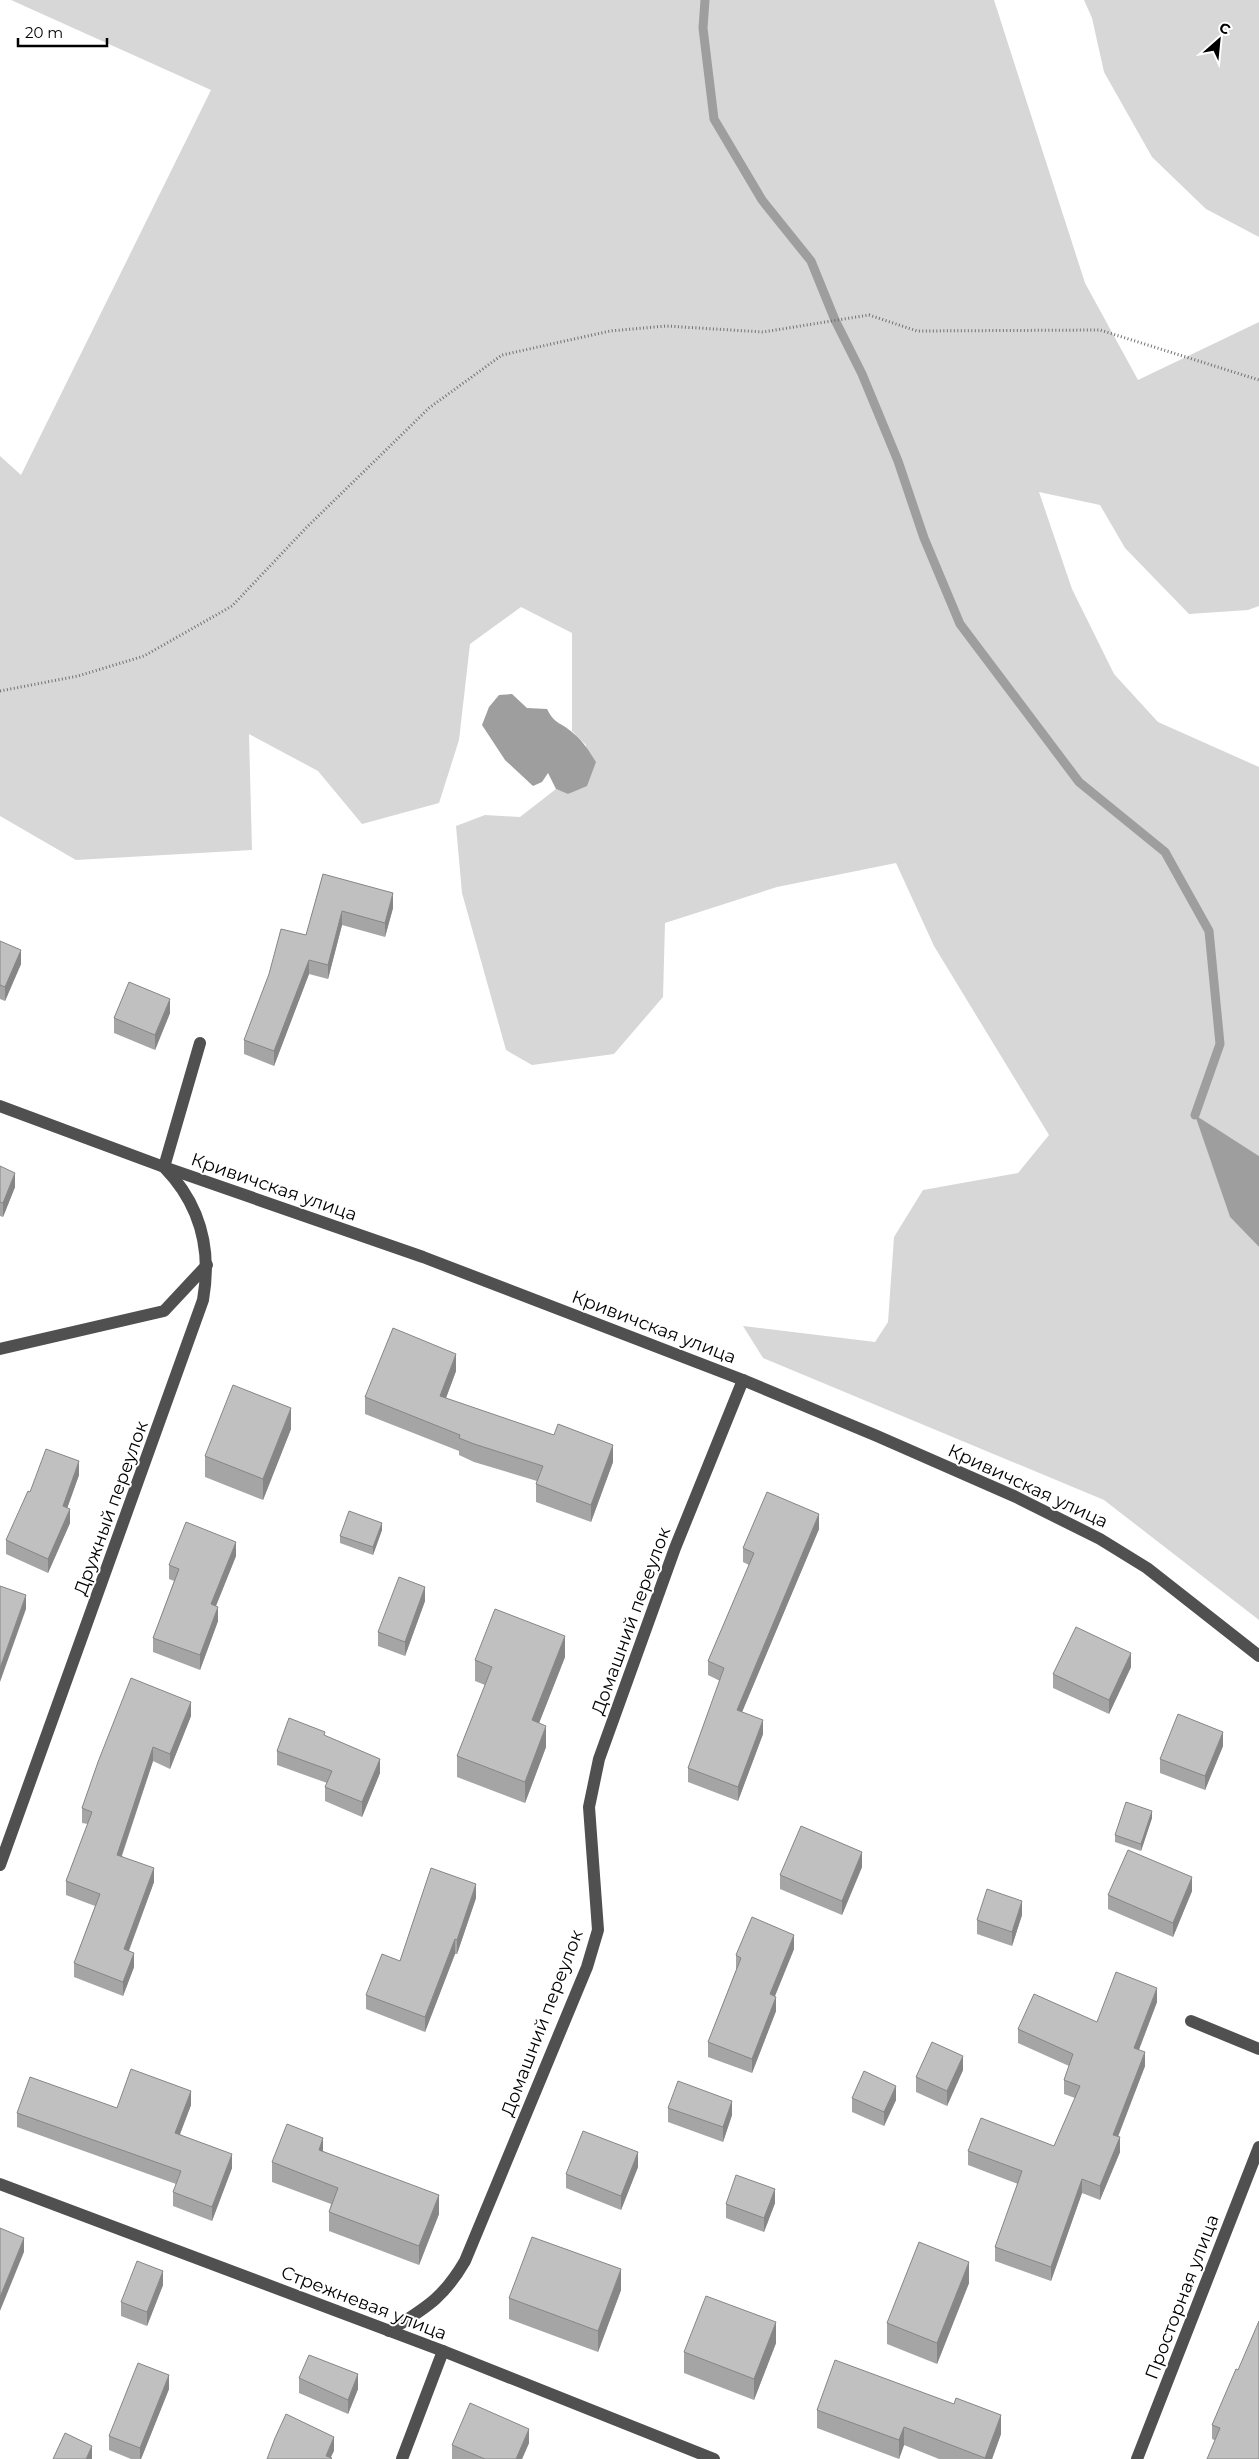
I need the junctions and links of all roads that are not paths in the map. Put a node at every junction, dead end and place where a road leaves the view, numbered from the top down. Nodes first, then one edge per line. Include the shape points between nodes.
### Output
1 (200, 1043) dead end
2 (0, 1106) edge
3 (164, 1167) junction
4 (208, 1265) junction
5 (0, 1349) edge
6 (744, 1380) junction
7 (1259, 1656) edge
8 (0, 1864) edge
9 (1191, 2021) dead end
10 (1259, 2049) edge
11 (1259, 2147) edge
12 (0, 2184) edge
13 (389, 2331) junction
14 (443, 2351) junction
15 (402, 2459) edge
16 (714, 2459) edge
17 (1137, 2459) edge

1 - 3 street
2 - 3 street, Кривичская улица
3 - 4 street, Дружный переулок via 192,1205 203,1234
3 - 6 street, Кривичская улица via 424,1257
4 - 5 street via 164,1311
4 - 8 street, Дружный переулок via 204,1300
6 - 7 street, Кривичская улица via 1016,1497 1100,1539 1147,1568
6 - 13 street, Домашний переулок via 675,1548 599,1759 589,1807 598,1930 587,1968 465,2261 434,2302
9 - 10 street
11 - 17 street, Просторная улица
12 - 13 street, Стрежневая улица
13 - 14 street, Стрежневая улица
14 - 15 street
14 - 16 street, Стрежневая улица

